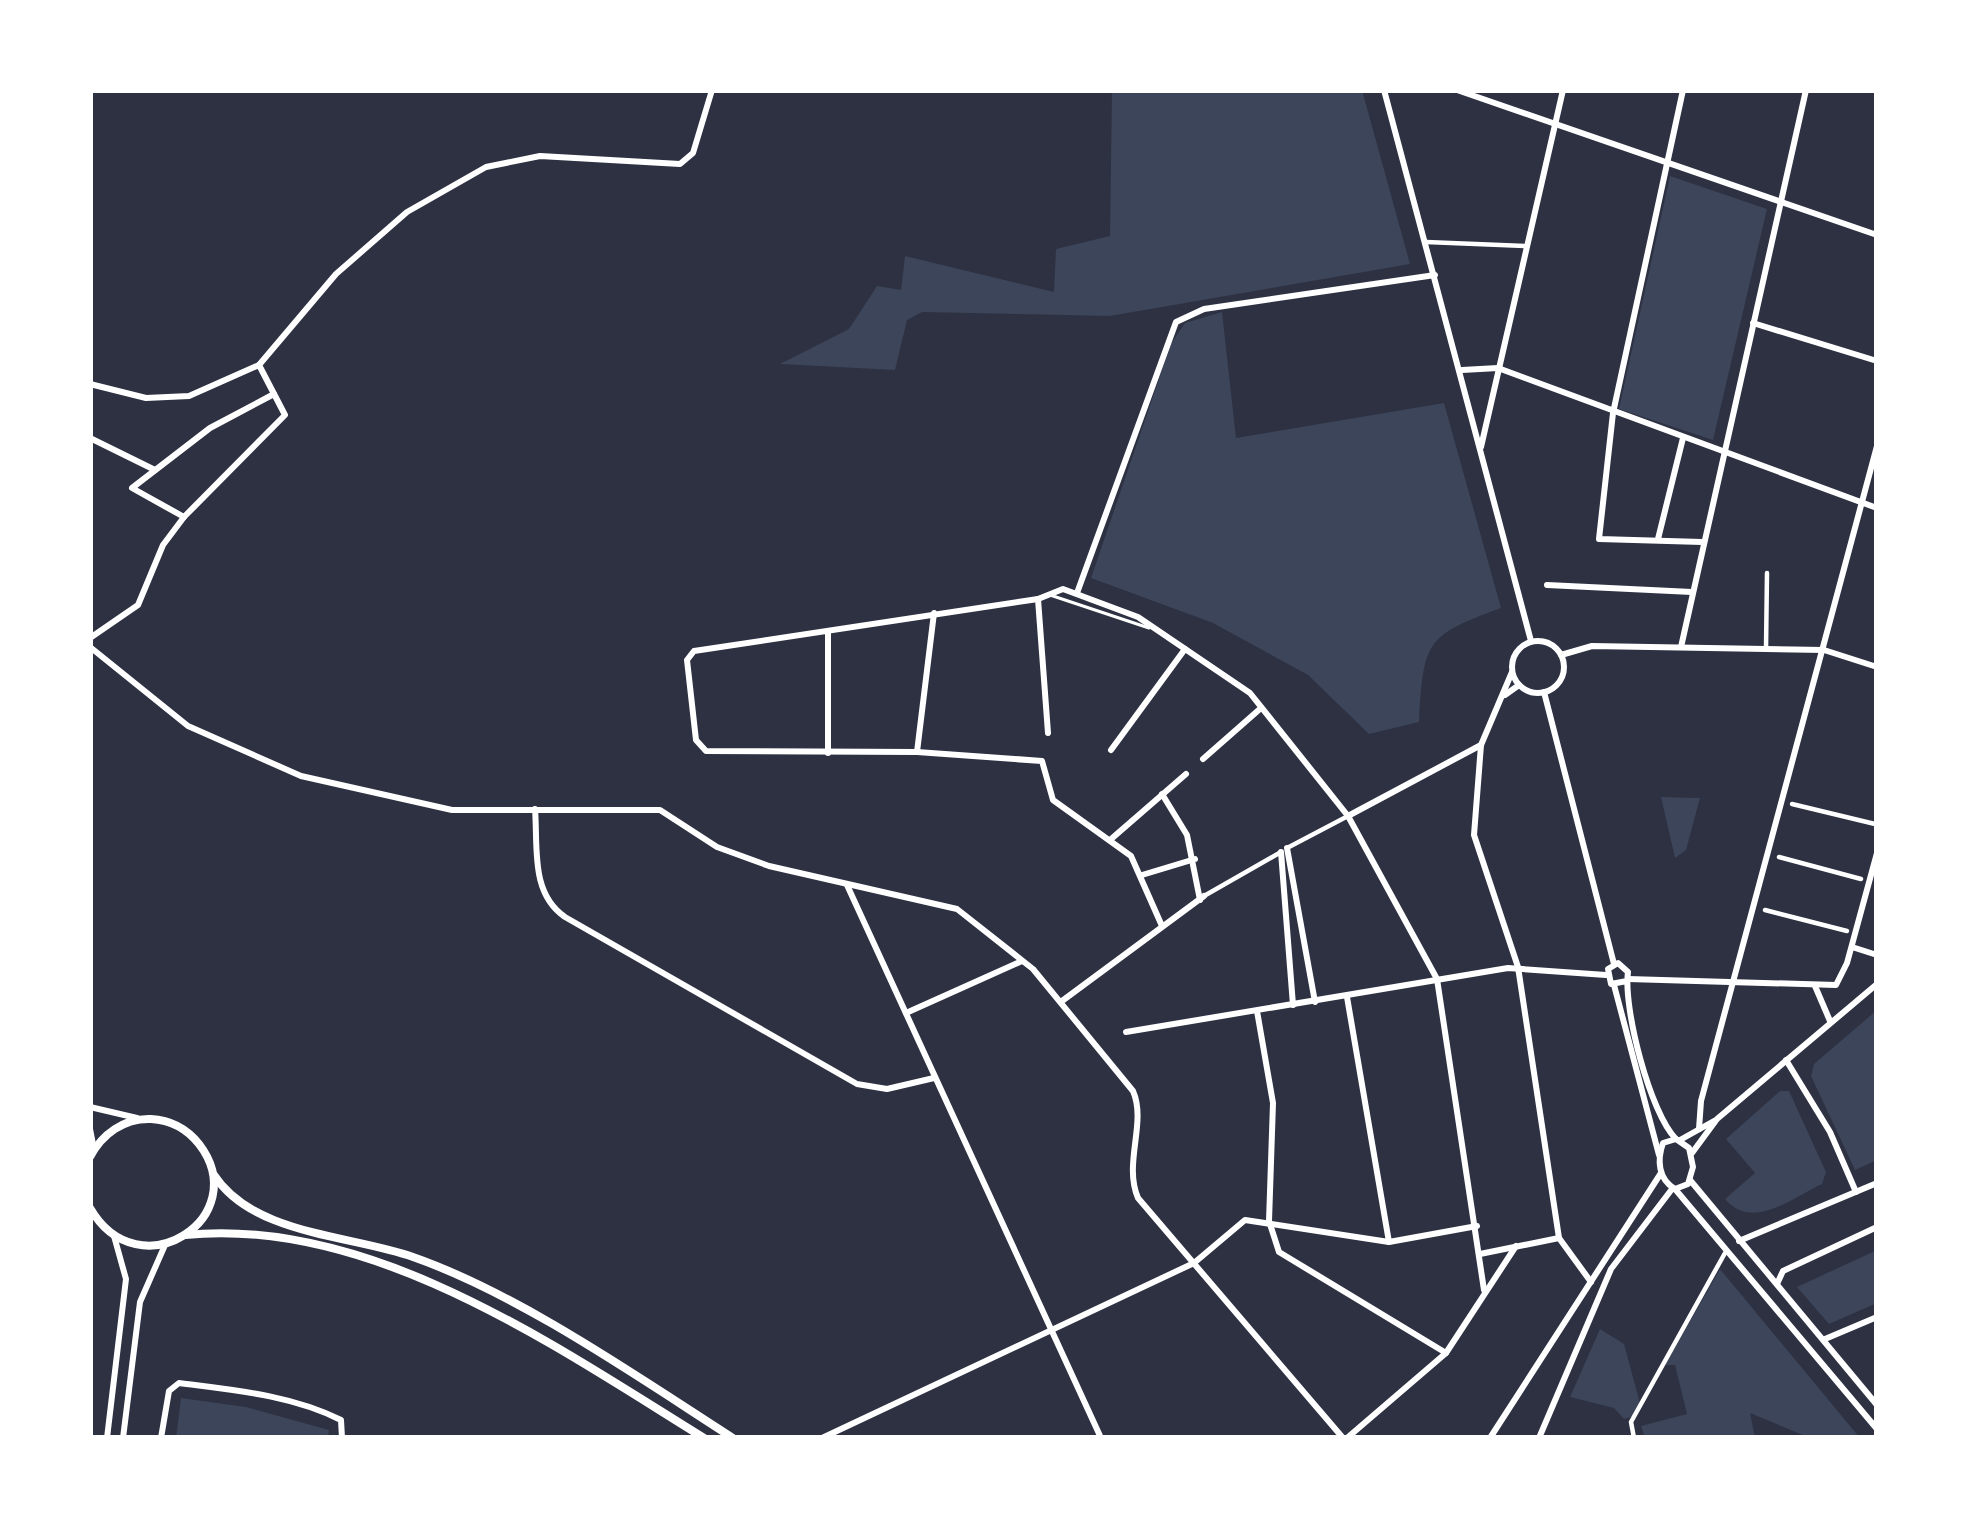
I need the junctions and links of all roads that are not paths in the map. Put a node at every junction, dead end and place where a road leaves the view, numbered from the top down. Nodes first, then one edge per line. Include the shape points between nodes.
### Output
1 (712, 90) edge
2 (1384, 90) edge
3 (1456, 90) edge
4 (1563, 90) edge
5 (1683, 90) edge
6 (1806, 90) edge
7 (1556, 123) junction
8 (1667, 161) junction
9 (1783, 201) junction
10 (1877, 235) edge
11 (1426, 242) junction
12 (1526, 246) junction
13 (1435, 274) junction
14 (1754, 323) junction
15 (1877, 361) edge
16 (259, 365) junction
17 (1498, 368) junction
18 (1462, 370) junction
19 (90, 384) edge
20 (274, 394) junction
21 (1612, 413) junction
22 (90, 438) edge
23 (1683, 438) junction
24 (1877, 446) edge
25 (1480, 450) junction
26 (1724, 453) junction
27 (154, 470) junction
28 (1862, 503) junction
29 (1877, 508) edge
30 (184, 517) junction
31 (1658, 539) junction
32 (1703, 542) junction
33 (1767, 573) dead end
34 (1547, 585) dead end
35 (1692, 592) junction
36 (1077, 593) junction
37 (1048, 594) junction
38 (1038, 598) junction
39 (934, 613) junction
40 (828, 632) junction
41 (1162, 632) junction
42 (90, 638) edge
43 (1531, 641) junction
44 (90, 647) edge
45 (1681, 647) junction
46 (1185, 649) junction
47 (1766, 649) junction
48 (1824, 650) junction
49 (1561, 655) junction
50 (1877, 667) edge
51 (1512, 672) junction
52 (1519, 685) junction
53 (1544, 692) junction
54 (1502, 697) junction
55 (1261, 708) junction
56 (1048, 733) dead end
57 (1481, 745) junction
58 (1111, 750) dead end
59 (917, 752) junction
60 (828, 753) junction
61 (1203, 759) dead end
62 (1186, 774) dead end
63 (1162, 794) junction
64 (1792, 804) dead end
65 (535, 809) junction
66 (1348, 816) junction
67 (1875, 824) edge
68 (1110, 839) junction
69 (1284, 850) junction
70 (1877, 853) edge
71 (1779, 857) dead end
72 (1195, 859) junction
73 (1142, 875) junction
74 (1861, 879) dead end
75 (847, 883) junction
76 (1202, 898) junction
77 (1765, 910) dead end
78 (1162, 926) junction
79 (1847, 931) dead end
80 (1852, 947) junction
81 (1877, 955) edge
82 (1022, 961) junction
83 (1614, 964) junction
84 (1518, 967) junction
85 (1606, 975) junction
86 (1437, 979) junction
87 (1628, 980) junction
88 (1735, 981) junction
89 (1877, 984) edge
90 (1614, 986) junction
91 (1816, 986) junction
92 (1347, 997) junction
93 (1061, 1002) junction
94 (1316, 1002) junction
95 (1294, 1005) junction
96 (1257, 1011) junction
97 (906, 1013) junction
98 (1831, 1024) junction
99 (1126, 1032) dead end
100 (1786, 1060) junction
101 (934, 1078) junction
102 (90, 1107) edge
103 (141, 1119) junction
104 (1717, 1119) junction
105 (90, 1129) edge
106 (1699, 1129) junction
107 (1678, 1139) junction
108 (91, 1154) edge
109 (1692, 1154) junction
110 (1659, 1155) junction
111 (1661, 1174) junction
112 (214, 1175) junction
113 (1690, 1180) junction
114 (1877, 1183) edge
115 (1673, 1189) junction
116 (1856, 1192) junction
117 (92, 1215) edge
118 (1269, 1221) junction
119 (1477, 1226) junction
120 (1877, 1227) edge
121 (185, 1235) junction
122 (114, 1237) junction
123 (1559, 1238) junction
124 (1739, 1241) junction
125 (1389, 1242) junction
126 (165, 1245) junction
127 (1516, 1246) junction
128 (1725, 1253) junction
129 (1480, 1254) junction
130 (1194, 1263) junction
131 (1591, 1282) junction
132 (1777, 1284) junction
133 (1484, 1290) junction
134 (1877, 1317) edge
135 (1050, 1331) junction
136 (1823, 1340) junction
137 (1445, 1353) junction
138 (1877, 1405) edge
139 (1877, 1430) edge
140 (107, 1438) edge
141 (123, 1438) edge
142 (161, 1438) edge
143 (342, 1438) edge
144 (704, 1438) edge
145 (734, 1438) edge
146 (822, 1438) edge
147 (1101, 1438) edge
148 (1345, 1438) edge
149 (1490, 1438) edge
150 (1539, 1438) edge
151 (1634, 1438) edge

1 - 16 street via 693,153 680,164 541,156 487,167 442,189 328,281
2 - 11 street
3 - 7 street
4 - 7 street
5 - 8 street
6 - 9 street
7 - 8 street
7 - 12 street
8 - 9 street
8 - 21 street
9 - 10 street
9 - 14 street
11 - 12 street
11 - 13 street
12 - 17 street
13 - 18 street
13 - 36 street via 1204,309 1176,322
14 - 15 street
14 - 26 street
16 - 19 street via 189,396 146,398
16 - 20 street
17 - 18 street
17 - 21 street
17 - 25 street
18 - 25 street
20 - 27 street
20 - 30 street via 285,415
21 - 23 street
21 - 31 street via 1599,539
22 - 27 street
23 - 26 street
23 - 31 street
24 - 28 street
25 - 43 street
26 - 28 street
26 - 32 street
27 - 30 street via 132,488
28 - 29 street
28 - 48 street
30 - 42 street via 163,544 138,605
31 - 32 street
32 - 35 street
33 - 47 street
34 - 35 street
35 - 45 street
36 - 37 street
36 - 41 street
37 - 38 street
37 - 41 lane
38 - 39 street
38 - 56 street
39 - 40 street
39 - 59 street
40 - 60 street
40 - 60 street via 694,651 684,673 696,740 706,751
41 - 46 street
43 - 49 street
43 - 51 street via 1513,657
44 - 65 street via 177,720 301,776 452,809
45 - 47 street
45 - 49 street via 1592,646
46 - 55 street
46 - 58 street
47 - 48 street
48 - 50 street
48 - 88 street
49 - 53 street via 1562,677
51 - 52 street
51 - 54 street
52 - 53 street
52 - 54 street
53 - 83 street
54 - 57 street
55 - 61 street
55 - 66 street
57 - 66 street
57 - 84 street via 1474,835
59 - 60 street
59 - 68 street via 1042,761 1053,800
62 - 63 street
63 - 68 street
63 - 72 street
64 - 67 street
65 - 75 street via 660,810 717,847
65 - 101 street via 540,886 551,907 857,1084 887,1089
66 - 69 street
66 - 86 street
68 - 73 street
69 - 76 street
69 - 94 street
69 - 95 street
70 - 80 street
71 - 74 street
72 - 73 street
72 - 76 street
73 - 78 street
75 - 82 street via 957,909
75 - 97 street
76 - 78 street
77 - 79 street
78 - 93 street
80 - 81 street
80 - 91 street via 1839,983
82 - 93 street
82 - 97 street
83 - 85 street
83 - 87 street via 1624,966
84 - 85 street
84 - 86 street
84 - 123 street
85 - 90 street
86 - 92 street
86 - 119 street
87 - 88 street
87 - 90 street
87 - 107 street via 1650,1088
88 - 91 street
88 - 106 street
89 - 98 street
90 - 110 street
91 - 98 street
92 - 94 street
92 - 125 street
93 - 130 street via 1133,1091 1134,1190
94 - 95 street
95 - 96 street
96 - 99 street
96 - 118 street via 1273,1103
97 - 101 street
98 - 100 street
100 - 104 street
100 - 116 street
101 - 135 street
102 - 103 street
103 - 108 main road via 114,1129
103 - 112 main road via 191,1135
104 - 106 street
104 - 109 street
105 - 108 street
106 - 107 street
107 - 109 street
107 - 110 street via 1663,1143
109 - 113 street
110 - 111 street
111 - 115 street
111 - 131 street
112 - 121 main road via 207,1210
112 - 145 main road via 256,1211 472,1281
113 - 115 street
113 - 124 street
114 - 116 street
115 - 128 street
115 - 150 street via 1611,1269
116 - 124 street
117 - 122 main road
118 - 125 street
118 - 130 street via 1245,1220
118 - 137 street via 1279,1252
119 - 125 street
119 - 129 street
120 - 132 street via 1784,1271
121 - 126 main road
121 - 144 main road via 270,1238 440,1285
122 - 126 main road
122 - 140 street via 126,1279
123 - 127 street
123 - 131 street
124 - 132 street
126 - 141 street via 140,1302
127 - 129 street
127 - 133 street
128 - 139 street
128 - 151 street via 1630,1422
129 - 133 street
130 - 135 street
130 - 148 street
131 - 149 street
132 - 136 street
133 - 137 street
134 - 136 street
135 - 146 street
135 - 147 street
136 - 138 street
137 - 148 street
142 - 143 street via 169,1391 179,1382 329,1414 341,1420

